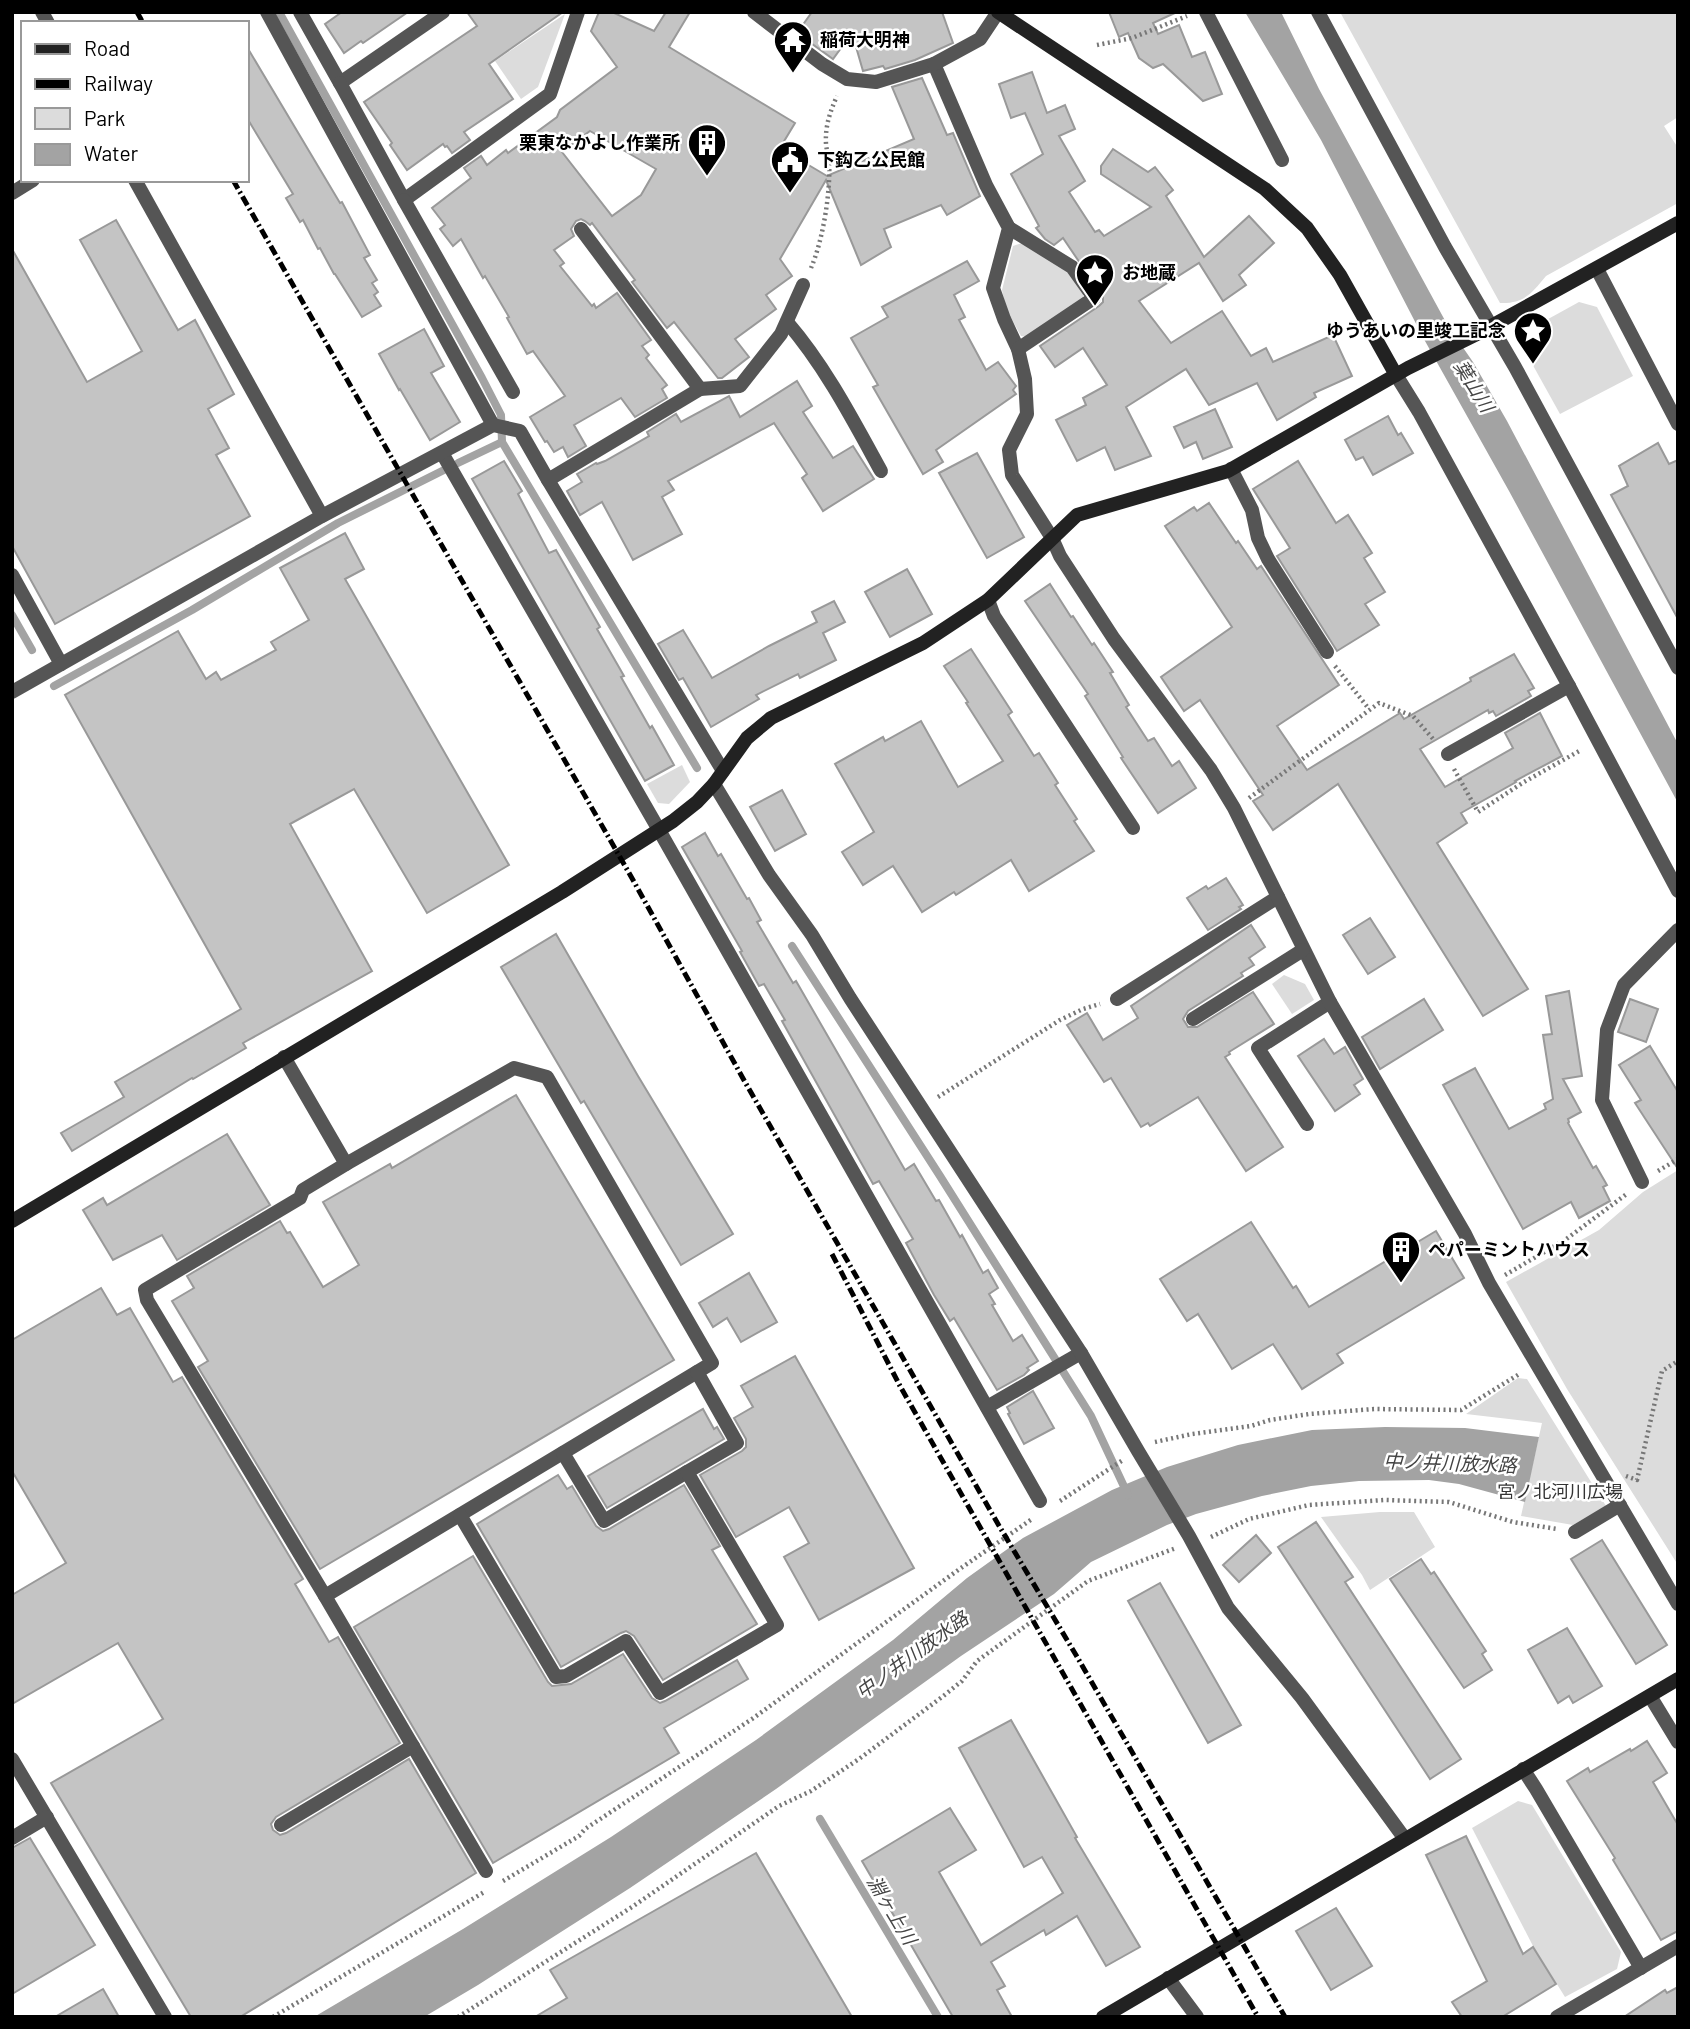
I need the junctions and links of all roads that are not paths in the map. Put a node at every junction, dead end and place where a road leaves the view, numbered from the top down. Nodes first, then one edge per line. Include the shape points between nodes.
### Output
1 (267, 12) edge
2 (300, 12) edge
3 (443, 12) edge
4 (578, 12) edge
5 (754, 12) edge
6 (998, 12) edge
7 (1206, 12) edge
8 (1318, 12) edge
9 (933, 64) junction
10 (340, 83) junction
11 (1282, 160) dead end
12 (30, 182) edge
13 (136, 182) edge
14 (12, 193) edge
15 (404, 200) junction
16 (1678, 223) edge
17 (1009, 228) junction
18 (581, 229) dead end
19 (1597, 269) junction
20 (803, 285) road end
21 (788, 322) junction
22 (1491, 327) junction
23 (1018, 349) junction
24 (1402, 372) junction
25 (700, 389) junction
26 (513, 392) dead end
27 (1678, 424) edge
28 (493, 425) junction
29 (442, 453) junction
30 (1231, 469) junction
31 (881, 471) dead end
32 (548, 480) junction
33 (321, 516) junction
34 (1052, 538) junction
35 (12, 575) edge
36 (988, 600) junction
37 (1327, 652) road end
38 (61, 664) junction
39 (1678, 668) edge
40 (1569, 686) junction
41 (12, 692) edge
42 (1447, 755) road end
43 (723, 771) junction
44 (714, 784) junction
45 (1133, 828) dead end
46 (659, 830) junction
47 (1678, 891) edge
48 (1278, 897) junction
49 (1678, 930) edge
50 (1303, 950) junction
51 (1117, 999) road end
52 (1330, 1002) junction
53 (1193, 1019) dead end
54 (284, 1057) junction
55 (1307, 1124) dead end
56 (346, 1164) junction
57 (1642, 1182) road end
58 (12, 1221) edge
59 (1081, 1353) junction
60 (697, 1372) junction
61 (987, 1407) junction
62 (564, 1453) junction
63 (687, 1472) junction
64 (1620, 1505) junction
65 (1043, 1507) road end
66 (460, 1515) junction
67 (1575, 1532) road end
68 (326, 1596) junction
69 (1678, 1604) edge
70 (1678, 1678) edge
71 (1650, 1696) junction
72 (1678, 1742) edge
73 (413, 1746) junction
74 (12, 1759) edge
75 (1523, 1769) junction
76 (47, 1817) junction
77 (281, 1825) dead end
78 (12, 1838) edge
79 (1405, 1839) junction
80 (486, 1871) dead end
81 (1678, 1947) edge
82 (1641, 1968) junction
83 (1168, 1978) junction
84 (165, 2017) edge
85 (1103, 2017) edge
86 (1197, 2017) edge
87 (1557, 2017) edge

1 - 28 street
2 - 10 street
3 - 10 street
4 - 15 street via 550,94
5 - 9 street via 847,79 876,82
6 - 9 street via 980,39
6 - 24 street via 1265,189 1307,228
7 - 11 street
8 - 22 street
9 - 17 street
10 - 15 street
12 - 14 street
13 - 33 street
15 - 26 street
16 - 19 street
17 - 23 street via 993,288
17 - 23 street via 1072,267 1094,298
18 - 25 street
19 - 22 street
19 - 27 street
20 - 21 street
21 - 25 street via 740,386
21 - 31 street via 844,405
22 - 24 street
22 - 39 street
23 - 34 street via 1027,414 1009,450 1012,475
24 - 30 street
24 - 40 street via 1419,412
25 - 32 street
28 - 29 street
28 - 32 street via 520,431
29 - 33 street
29 - 46 street
30 - 34 street via 1077,515
30 - 37 street via 1252,510 1268,559
32 - 43 street
33 - 38 street
34 - 36 street
34 - 48 street via 1114,639 1211,770
35 - 38 street
36 - 43 street via 923,643 771,718 747,738
36 - 45 street
38 - 41 street
40 - 42 street
40 - 47 street
43 - 44 street
44 - 46 street
44 - 59 street
46 - 54 street
46 - 61 street
48 - 50 street
48 - 51 street
49 - 57 street via 1624,985 1607,1030 1602,1100
50 - 52 street
50 - 53 street
52 - 55 street via 1258,1048
52 - 64 street
54 - 56 street
54 - 58 street
56 - 60 street via 514,1068 547,1077 712,1363
56 - 68 street via 303,1190 300,1198 145,1290
59 - 61 street
59 - 79 street via 1136,1456 1192,1541 1228,1608 1302,1698
60 - 62 street
60 - 63 street via 737,1443
61 - 65 street
62 - 63 street via 604,1521
62 - 66 street
63 - 66 street via 777,1625 660,1693 626,1641 556,1677
64 - 67 street
64 - 69 street
66 - 68 street
68 - 73 street
70 - 71 street
71 - 72 street
71 - 75 street
73 - 77 street
73 - 80 street
74 - 76 street
75 - 79 street
75 - 82 street
76 - 78 street
76 - 84 street
79 - 83 street
81 - 82 street
82 - 87 street
83 - 85 street
83 - 86 street

